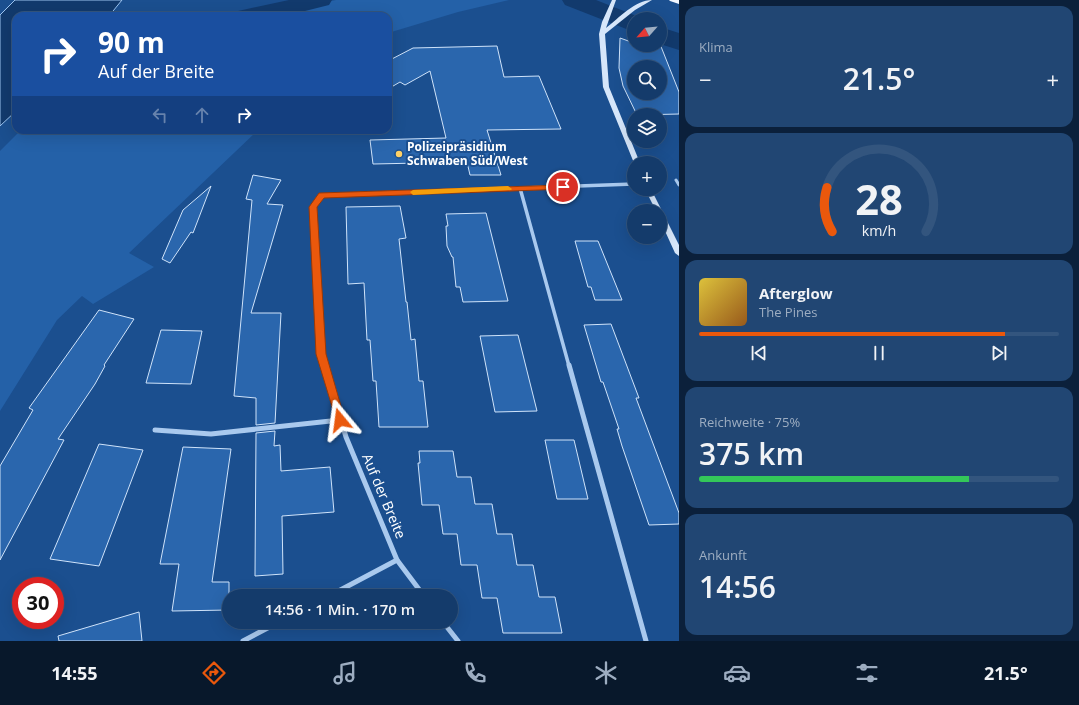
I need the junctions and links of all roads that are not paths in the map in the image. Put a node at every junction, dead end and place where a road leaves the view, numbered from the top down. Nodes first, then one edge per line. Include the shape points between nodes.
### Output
1 (650, 0) edge
2 (672, 0) edge
3 (613, 1) edge
4 (679, 2) edge
5 (602, 34) junction
6 (634, 156) edge
7 (676, 180) dead end
8 (627, 184) edge
9 (679, 186) edge
10 (520, 188) junction
11 (667, 229) edge
12 (679, 254) edge
13 (340, 420) junction
14 (155, 430) dead end
15 (397, 560) junction
16 (342, 589) edge
17 (419, 589) edge
18 (265, 629) edge
19 (449, 629) edge
20 (242, 641) edge
21 (458, 641) edge
22 (646, 641) edge

1 - 5 main road via 633,9
2 - 4 main road
3 - 5 main road
5 - 6 main road via 606,87
7 - 9 lane
8 - 10 street, Auf der Breite
10 - 13 street, Auf der Breite via 322,195 313,207 321,354
10 - 22 street
11 - 12 main road
13 - 14 street via 211,434
13 - 15 street, Auf der Breite
15 - 16 street
15 - 17 street, Auf der Breite
18 - 20 street
19 - 21 street

